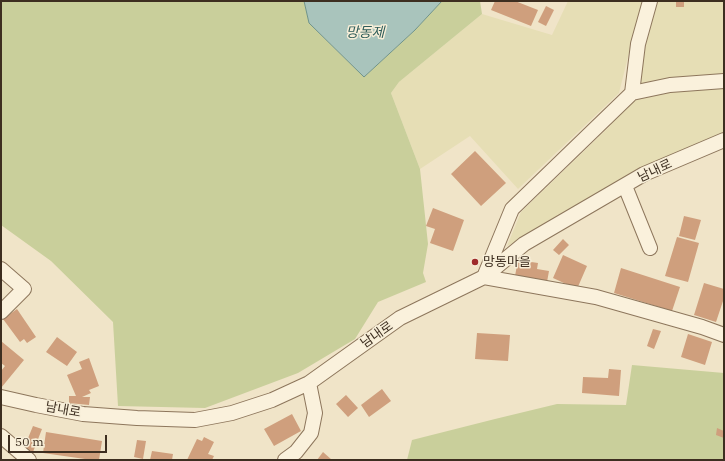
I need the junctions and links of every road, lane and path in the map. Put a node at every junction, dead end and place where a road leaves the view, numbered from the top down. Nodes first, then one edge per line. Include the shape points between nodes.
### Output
1 (650, 1) edge
2 (724, 82) edge
3 (632, 93) junction
4 (724, 140) edge
5 (625, 186) junction
6 (650, 248) dead end
7 (1, 269) edge
8 (484, 277) junction
9 (1, 312) edge
10 (724, 335) edge
11 (310, 383) junction
12 (1, 397) edge
13 (1, 436) edge
14 (29, 460) edge
15 (285, 460) edge

1 - 3 street via 638,44
2 - 3 street via 670,85
3 - 8 street via 512,209
4 - 5 street, 남내로 via 644,174
5 - 6 street
5 - 8 street, 남내로 via 524,244
7 - 9 street via 24,289
8 - 10 street via 596,297
8 - 11 street, 남내로 via 400,318
11 - 12 street, 남내로 via 272,400 232,413 195,420 83,414
11 - 15 street via 315,413 311,432 296,452
13 - 14 street

